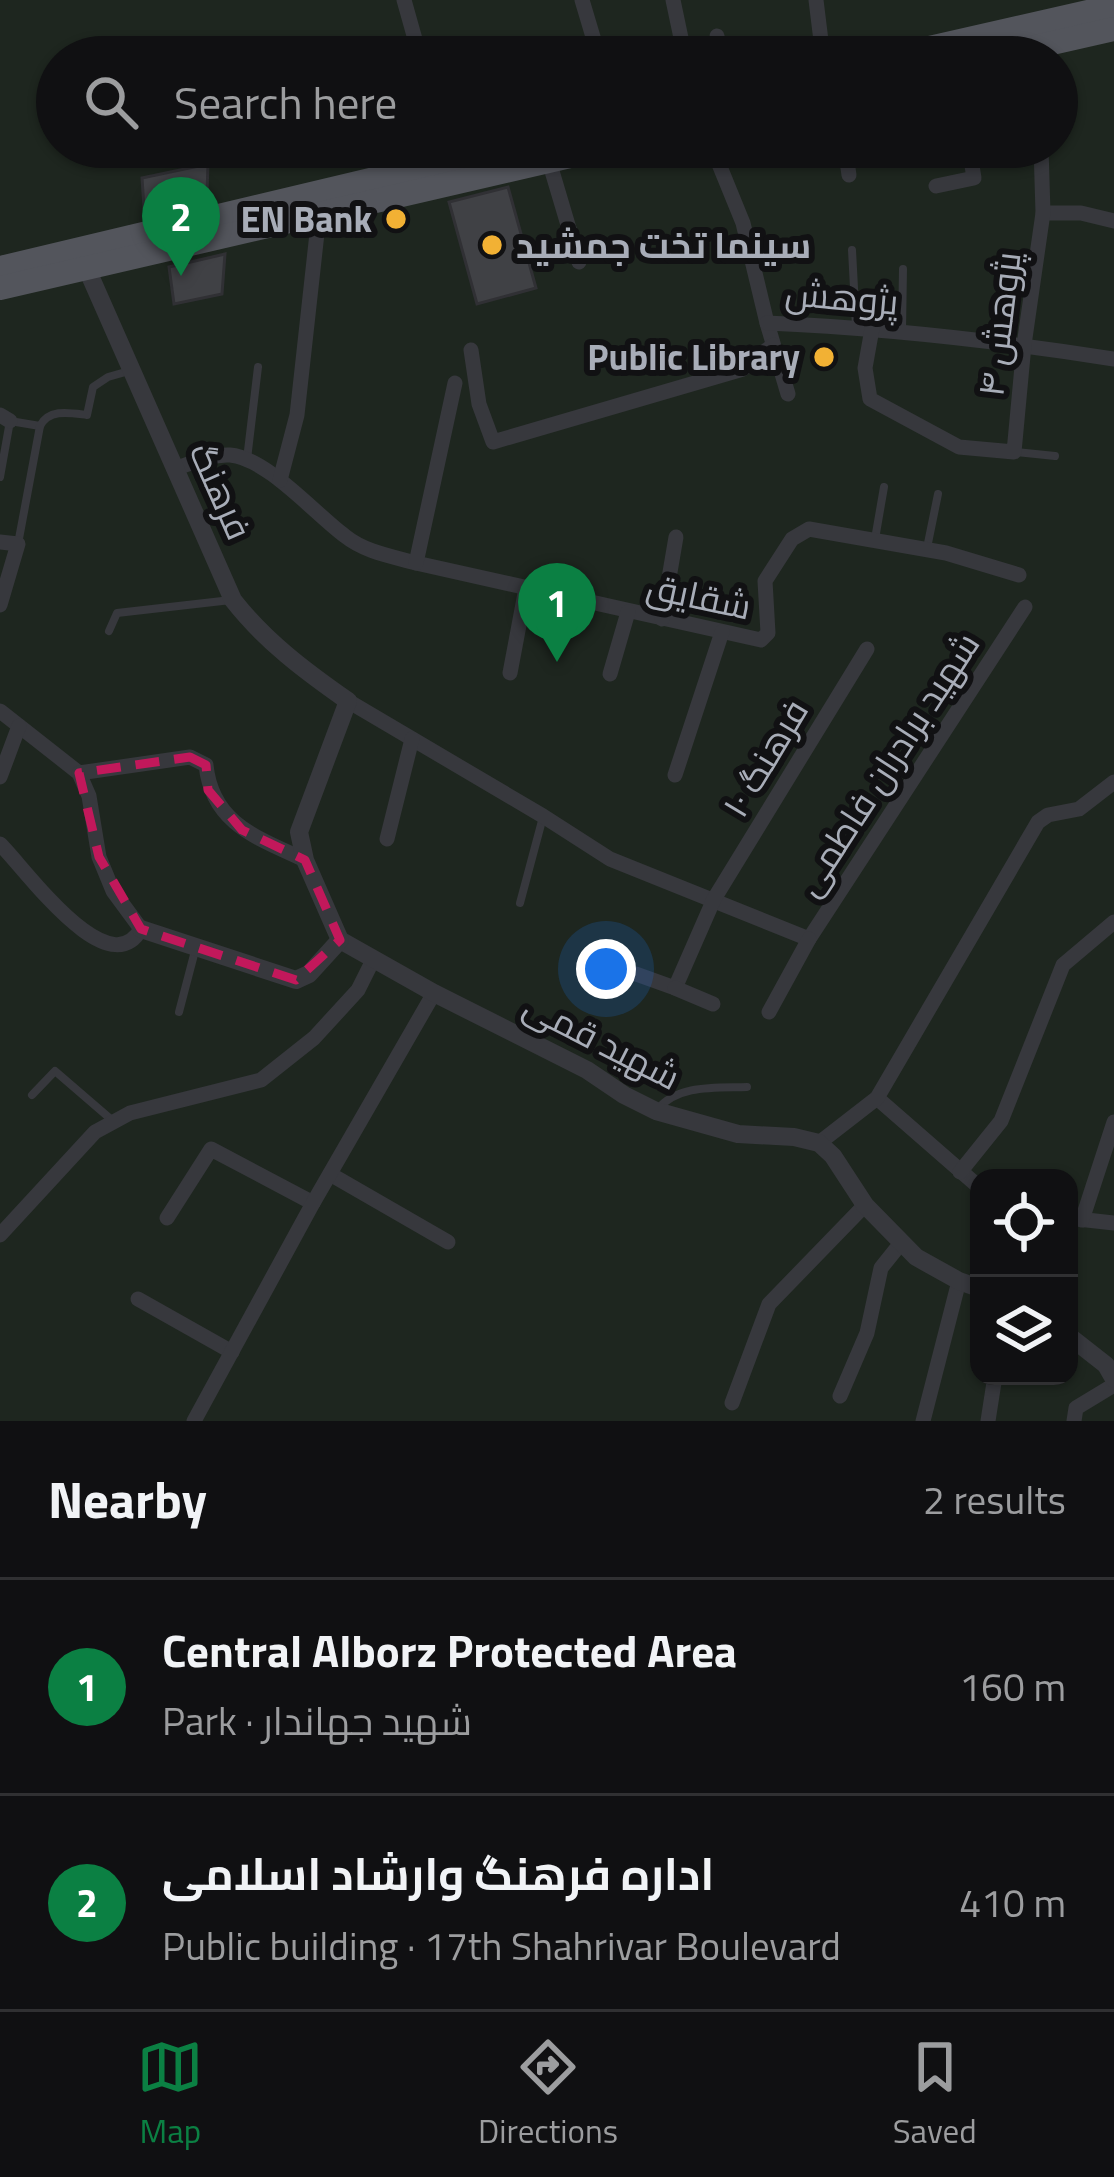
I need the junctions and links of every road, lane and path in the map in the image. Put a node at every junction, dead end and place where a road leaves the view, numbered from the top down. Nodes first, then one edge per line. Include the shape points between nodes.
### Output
1 (404, 0) edge
2 (582, 0) edge
3 (673, 0) edge
4 (816, 0) edge
5 (1114, 6) edge
6 (1114, 29) edge
7 (414, 36) edge
8 (592, 36) edge
9 (681, 36) edge
10 (820, 36) edge
11 (992, 36) edge
12 (1078, 39) edge
13 (392, 168) edge
14 (519, 168) edge
15 (551, 168) edge
16 (720, 168) edge
17 (848, 168) edge
18 (972, 168) edge
19 (1042, 168) edge
20 (849, 175) dead end
21 (936, 186) dead end
22 (1043, 213) junction
23 (319, 215) junction
24 (1114, 221) edge
25 (852, 250) dead end
26 (579, 262) dead end
27 (0, 268) edge
28 (87, 269) junction
29 (904, 269) dead end
30 (0, 288) edge
31 (767, 323) junction
32 (864, 328) junction
33 (902, 332) junction
34 (773, 345) junction
35 (1024, 345) junction
36 (471, 350) dead end
37 (1114, 359) edge
38 (258, 367) dead end
39 (131, 370) junction
40 (455, 383) dead end
41 (788, 394) dead end
42 (5, 418) edge
43 (40, 425) junction
44 (1014, 452) junction
45 (1055, 456) dead end
46 (247, 461) junction
47 (174, 469) junction
48 (0, 477) edge
49 (280, 480) junction
50 (884, 487) dead end
51 (938, 494) dead end
52 (676, 537) dead end
53 (875, 541) junction
54 (9, 543) edge
55 (927, 549) junction
56 (416, 563) junction
57 (1019, 575) dead end
58 (526, 588) junction
59 (233, 600) junction
60 (0, 605) edge
61 (1024, 607) dead end
62 (628, 612) junction
63 (662, 619) junction
64 (109, 631) dead end
65 (722, 632) junction
66 (867, 649) dead end
67 (510, 673) dead end
68 (610, 674) dead end
69 (348, 700) junction
70 (0, 711) edge
71 (19, 725) junction
72 (412, 739) junction
73 (79, 773) junction
74 (675, 775) dead end
75 (0, 777) edge
76 (1114, 782) edge
77 (543, 816) junction
78 (387, 839) dead end
79 (0, 844) edge
80 (305, 860) junction
81 (714, 898) junction
82 (520, 903) dead end
83 (1114, 922) edge
84 (142, 929) junction
85 (809, 939) junction
86 (340, 940) junction
87 (196, 946) junction
88 (373, 960) junction
89 (636, 974) dead end
90 (675, 988) junction
91 (434, 993) junction
92 (713, 1004) dead end
93 (179, 1012) dead end
94 (769, 1012) dead end
95 (747, 1087) dead end
96 (32, 1095) dead end
97 (877, 1098) junction
98 (656, 1111) junction
99 (114, 1122) junction
100 (1114, 1122) edge
101 (819, 1143) junction
102 (960, 1172) junction
103 (330, 1174) junction
104 (970, 1180) edge
105 (313, 1203) junction
106 (865, 1204) junction
107 (1078, 1214) edge
108 (167, 1218) dead end
109 (1078, 1219) edge
110 (1114, 1223) edge
111 (0, 1235) edge
112 (448, 1241) dead end
113 (901, 1243) junction
114 (959, 1281) junction
115 (970, 1285) edge
116 (137, 1299) dead end
117 (1078, 1343) edge
118 (232, 1352) junction
119 (1112, 1370) edge
120 (994, 1385) edge
121 (840, 1396) dead end
122 (732, 1403) dead end
123 (194, 1421) edge
124 (923, 1421) edge
125 (988, 1421) edge
126 (1074, 1421) edge

1 - 7 street
2 - 8 street
3 - 9 street
4 - 10 street
5 - 11 main road
6 - 12 main road
13 - 27 main road
14 - 23 main road
15 - 26 street
16 - 31 street, پژوهش
17 - 20 street
18 - 21 street via 974,178
19 - 22 street, پژوهش ۴
22 - 24 street
22 - 35 street, پژوهش ۴
23 - 28 main road
23 - 49 street via 297,415
25 - 32 lane
28 - 30 main road
28 - 39 street, فرهنگ
29 - 33 lane
31 - 32 street, پژوهش
31 - 34 street
32 - 33 street, پژوهش
32 - 44 street, پژوهش ۴ via 870,399 959,447
33 - 35 street, پژوهش
34 - 36 street via 743,369 493,442
34 - 41 street
35 - 37 street, پژوهش
35 - 44 street, پژوهش ۴
38 - 46 lane
39 - 43 lane via 92,387 87,415 52,414
39 - 47 street, فرهنگ
40 - 56 street
42 - 43 lane
42 - 48 lane
43 - 54 lane
44 - 45 lane
46 - 47 street via 208,457
46 - 49 street, شقایق
47 - 59 street, فرهنگ
49 - 56 street, شقایق via 348,539
50 - 53 lane
51 - 55 lane
52 - 63 street
53 - 55 street, شقایق
53 - 65 street, شقایق via 809,530 792,539 765,581 768,634 760,640
54 - 60 street
55 - 57 street, شقایق
56 - 58 street, شقایق
58 - 62 street, شقایق
58 - 67 street
59 - 64 lane via 117,614
59 - 69 street, فرهنگ via 257,630
61 - 85 street, شهید برادران فاطمی
62 - 63 street, شقایق
62 - 68 street
63 - 65 street, شقایق
65 - 74 street
66 - 81 street, فرهنگ ۱۰
69 - 72 street, شهید برادران فاطمی
69 - 80 street via 298,832
70 - 71 street
71 - 73 street
71 - 75 street
72 - 77 street, شهید برادران فاطمی
72 - 78 street
73 - 80 street via 190,758 206,765 208,790 242,830
73 - 84 street via 99,857
76 - 97 street via 1079,809 1038,822
77 - 81 street, شهید برادران فاطمی via 610,859
77 - 82 lane
79 - 84 street via 90,936 126,946
80 - 86 street
81 - 85 street, شهید برادران فاطمی
81 - 90 street, فرهنگ ۱۰
83 - 102 street via 1063,965 1001,1120
84 - 87 street
85 - 94 street
86 - 87 street via 296,980
86 - 88 street, شهید قمی
87 - 93 lane
88 - 91 street, شهید قمی
88 - 99 street via 314,1038 261,1080
89 - 90 street
90 - 92 street
91 - 98 street, شهید قمی
91 - 103 street
95 - 98 lane via 704,1088 666,1099
96 - 99 lane via 55,1071
97 - 101 street
97 - 102 street
98 - 101 street, شهید قمی via 738,1134
99 - 111 street via 95,1132
100 - 107 street
101 - 106 street
102 - 104 street
103 - 105 street
103 - 112 street
105 - 108 street via 211,1149
105 - 118 street
106 - 113 street
106 - 122 street via 770,1304
109 - 110 street
113 - 114 street
113 - 121 street via 881,1268
114 - 115 street
114 - 124 street
116 - 118 street
117 - 119 street
118 - 123 street
119 - 126 street via 1076,1408
120 - 125 street

